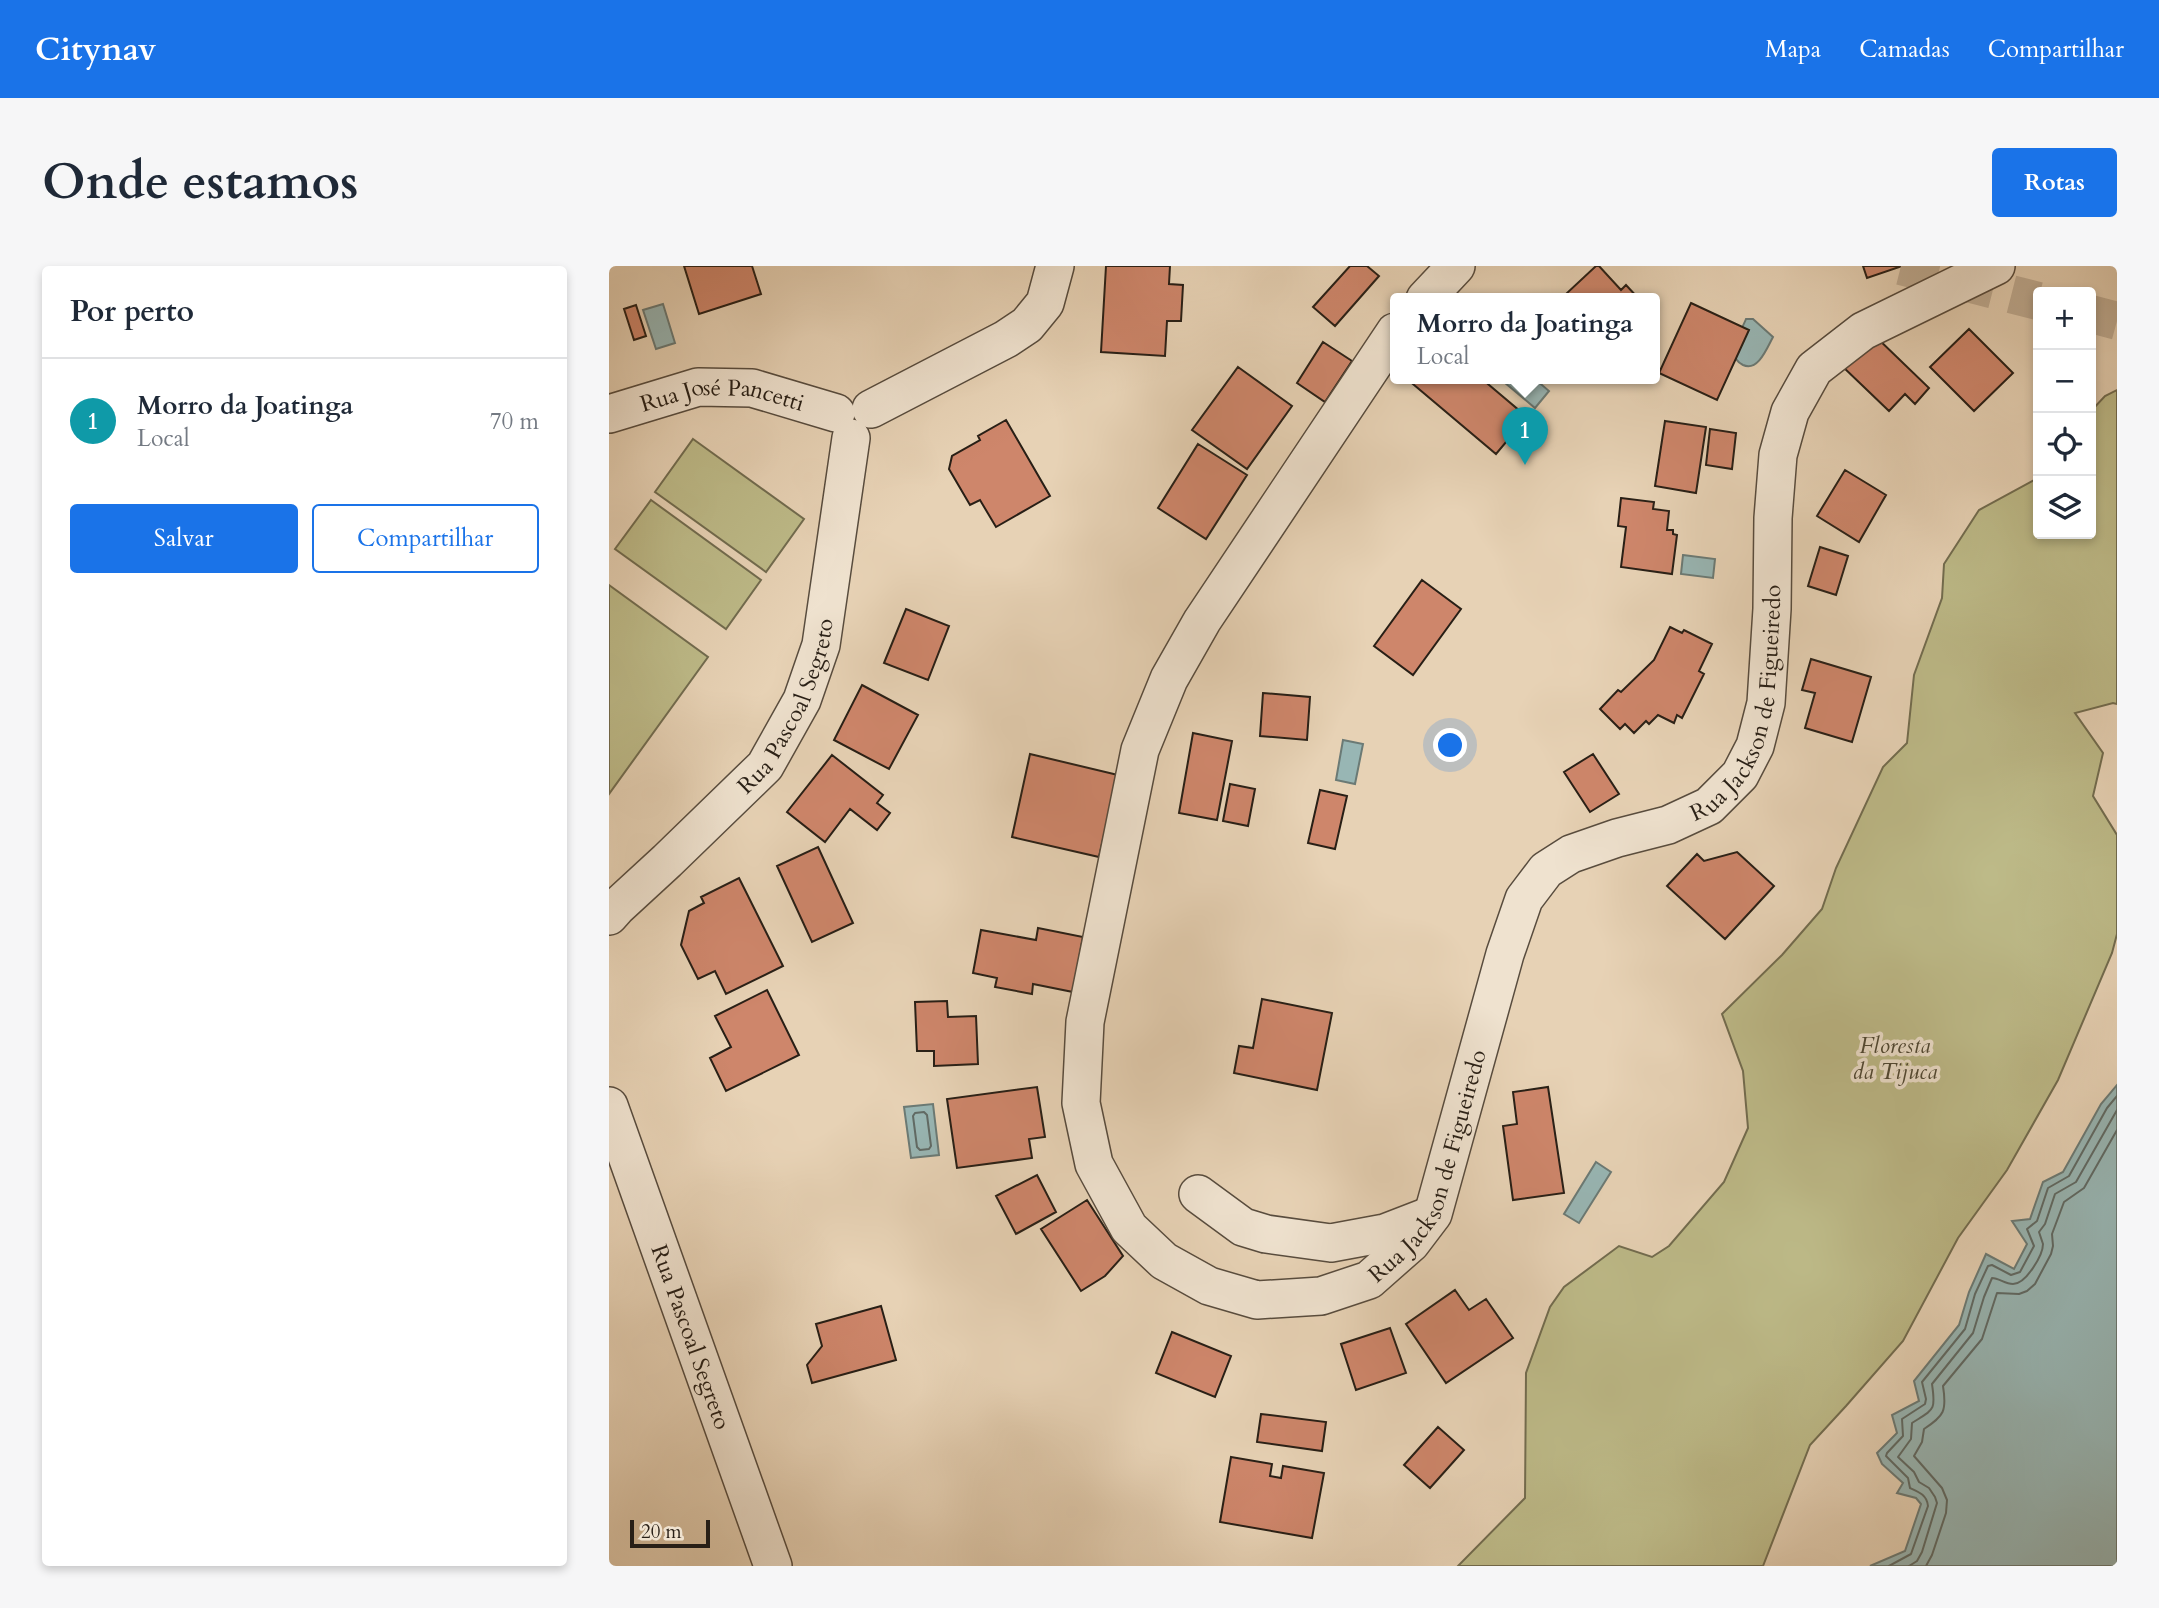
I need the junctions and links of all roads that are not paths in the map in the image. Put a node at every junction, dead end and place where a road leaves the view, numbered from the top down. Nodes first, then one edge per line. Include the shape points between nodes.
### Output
1 (1055, 266) edge
2 (1456, 266) edge
3 (1996, 266) edge
4 (1431, 293) edge
5 (1390, 339) edge
6 (609, 414) edge
7 (853, 420) junction
8 (667, 861) junction
9 (609, 888) edge
10 (609, 916) edge
11 (609, 1106) edge
12 (1198, 1194) dead end
13 (1433, 1214) junction
14 (773, 1566) edge

1 - 7 street via 1045,303 1027,325
2 - 4 street
3 - 13 street, Rua Jackson de Figueiredo via 1863,331 1814,369 1790,412 1778,454 1766,703 1755,746 1740,775 1709,806 1668,825 1571,854 1546,870 1524,899
5 - 13 street, Rua Jackson de Figueiredo via 1202,621 1169,678 1140,750 1085,1022 1081,1103 1094,1164 1129,1228 1164,1261 1209,1286 1257,1300 1321,1296 1369,1280 1411,1243
6 - 7 street, Rua José Pancetti via 698,387 752,387
7 - 8 street, Rua Pascoal Segreto via 821,645 802,700 765,766
8 - 9 street
8 - 10 street, Rua Pascoal Segreto
11 - 14 street, Rua Pascoal Segreto
12 - 13 street via 1243,1227 1331,1243 1385,1233

